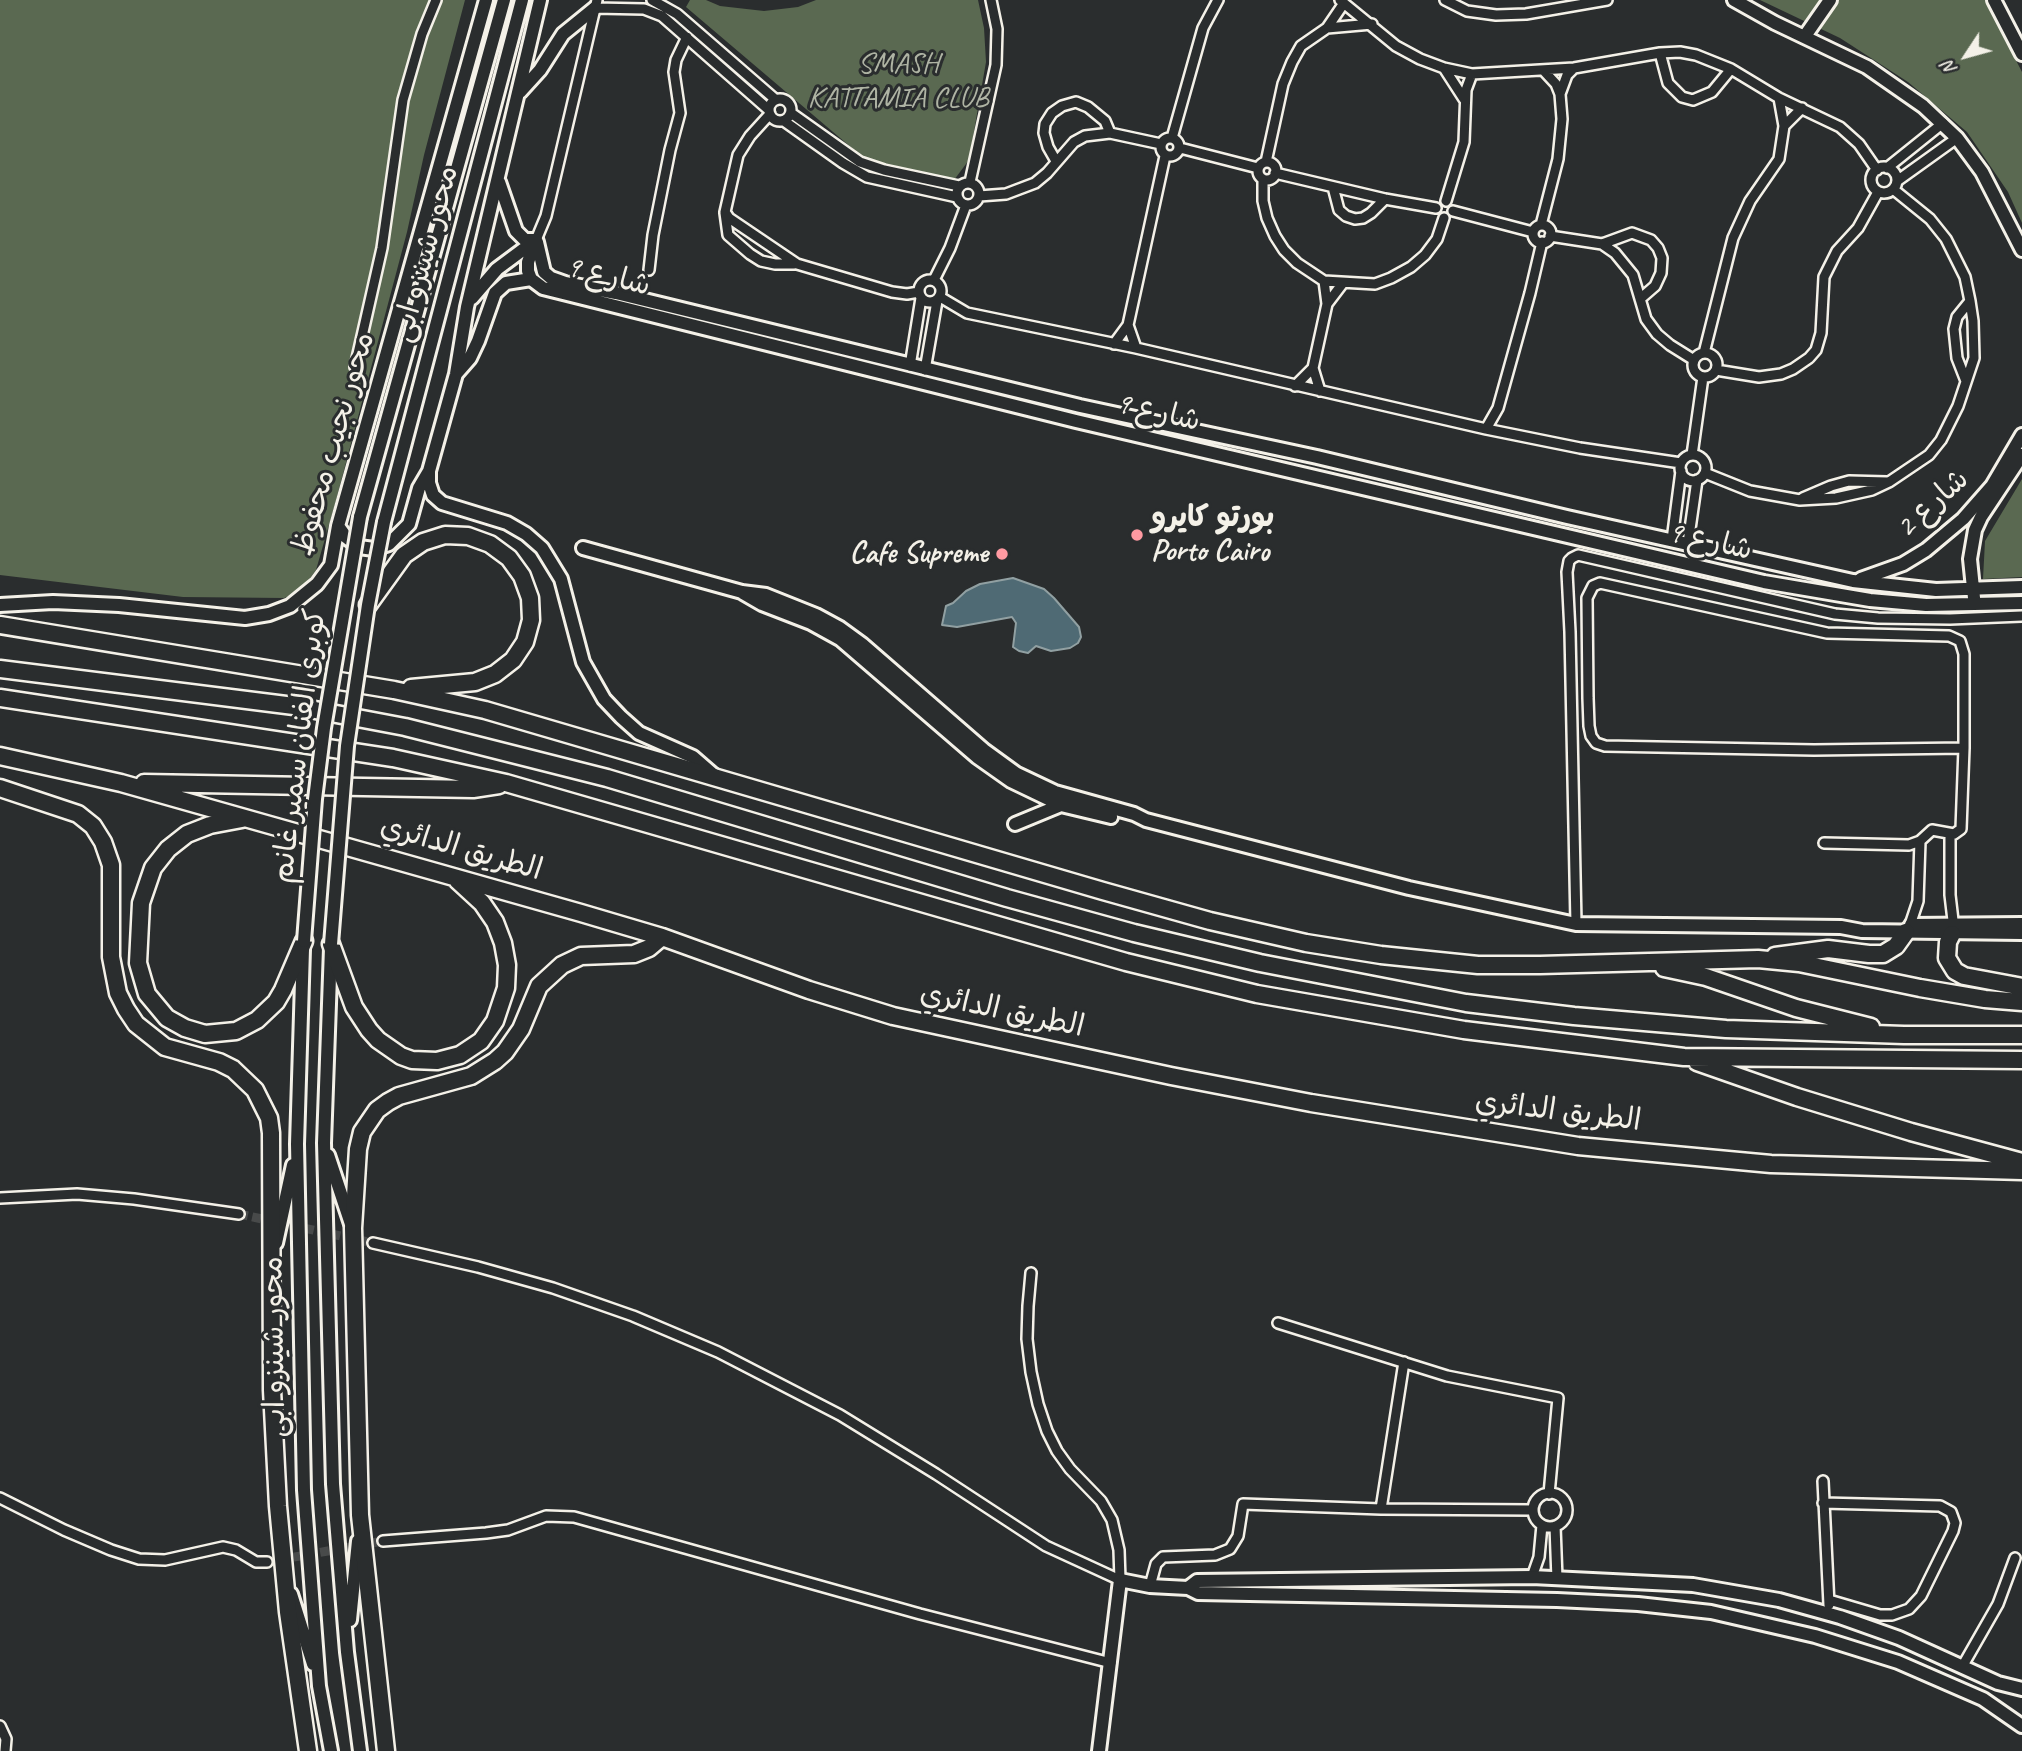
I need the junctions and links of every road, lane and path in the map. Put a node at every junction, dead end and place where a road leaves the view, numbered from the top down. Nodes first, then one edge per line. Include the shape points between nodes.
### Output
1 (436, 0) edge
2 (486, 0) edge
3 (503, 0) edge
4 (522, 0) edge
5 (540, 0) edge
6 (652, 0) edge
7 (991, 0) edge
8 (1218, 0) edge
9 (1445, 0) edge
10 (1607, 0) edge
11 (1734, 0) edge
12 (1830, 0) edge
13 (1994, 0) edge
14 (1342, 1) edge
15 (596, 4) edge
16 (1372, 24) junction
17 (1327, 27) junction
18 (1805, 36) junction
19 (687, 37) junction
20 (1660, 53) junction
21 (2022, 54) edge
22 (1444, 68) junction
23 (1574, 68) junction
24 (1731, 69) junction
25 (1543, 70) junction
26 (1472, 74) junction
27 (520, 92) junction
28 (1560, 94) junction
29 (1779, 99) junction
30 (776, 100) junction
31 (1465, 100) junction
32 (1802, 108) junction
33 (770, 112) junction
34 (791, 113) junction
35 (784, 121) junction
36 (1943, 123) junction
37 (1784, 126) junction
38 (1110, 133) junction
39 (1172, 138) junction
40 (1956, 138) junction
41 (1161, 144) junction
42 (1180, 148) junction
43 (1166, 156) junction
44 (1056, 161) junction
45 (1262, 165) junction
46 (1882, 169) junction
47 (1275, 173) junction
48 (1263, 179) junction
49 (498, 180) junction
50 (970, 182) junction
51 (1895, 185) junction
52 (959, 186) junction
53 (1333, 187) junction
54 (1878, 192) junction
55 (979, 196) junction
56 (957, 197) junction
57 (1385, 199) junction
58 (1446, 201) junction
59 (965, 205) junction
60 (1436, 208) junction
61 (1453, 211) junction
62 (724, 212) junction
63 (1444, 218) junction
64 (1541, 225) junction
65 (1533, 232) junction
66 (1546, 239) junction
67 (536, 240) junction
68 (1602, 244) junction
69 (2022, 250) edge
70 (797, 264) junction
71 (649, 270) dead end
72 (531, 279) junction
73 (934, 280) junction
74 (1324, 281) junction
75 (1343, 284) junction
76 (920, 295) junction
77 (939, 299) junction
78 (1640, 299) junction
79 (1970, 301) junction
80 (1326, 304) junction
81 (467, 307) junction
82 (1128, 325) junction
83 (1114, 344) junction
84 (1136, 348) junction
85 (1704, 353) junction
86 (1694, 359) junction
87 (909, 366) junction
88 (355, 367) dead end
89 (1313, 368) junction
90 (925, 370) junction
91 (1716, 370) junction
92 (456, 374) junction
93 (1703, 377) junction
94 (1966, 381) junction
95 (1295, 386) junction
96 (1320, 391) junction
97 (1080, 406) junction
98 (1498, 408) junction
99 (1076, 421) junction
100 (1486, 429) junction
101 (1503, 432) junction
102 (2022, 435) edge
103 (1692, 455) junction
104 (2022, 455) edge
105 (1317, 457) junction
106 (1681, 467) junction
107 (429, 471) junction
108 (1311, 474) junction
109 (1701, 477) junction
110 (1889, 482) junction
111 (1800, 499) junction
112 (360, 517) joint
113 (1566, 517) junction
114 (384, 522) joint
115 (338, 526) junction
116 (1563, 534) junction
117 (1672, 540) junction
118 (1688, 543) junction
119 (583, 548) dead end
120 (1768, 562) junction
121 (1853, 581) junction
122 (1764, 582) junction
123 (2022, 587) edge
124 (1974, 590) junction
125 (2022, 603) edge
126 (0, 605) edge
127 (368, 606) junction
128 (1974, 606) junction
129 (802, 614) junction
130 (2022, 616) edge
131 (0, 625) edge
132 (0, 669) edge
133 (394, 690) junction
134 (0, 698) edge
135 (1964, 748) junction
136 (0, 756) edge
137 (716, 778) junction
138 (121, 783) junction
139 (506, 783) junction
140 (0, 789) edge
141 (1061, 805) junction
142 (249, 818) junction
143 (1146, 820) junction
144 (1014, 824) dead end
145 (1950, 834) junction
146 (1920, 841) junction
147 (1824, 843) dead end
148 (455, 877) junction
149 (1576, 924) junction
150 (2022, 924) edge
151 (1909, 928) junction
152 (1954, 929) junction
153 (2022, 933) edge
154 (662, 937) junction
155 (304, 941) junction
156 (331, 944) junction
157 (1758, 959) junction
158 (1630, 962) junction
159 (2022, 987) edge
160 (2022, 1002) edge
161 (1904, 1035) junction
162 (2022, 1035) edge
163 (1685, 1057) junction
164 (2022, 1060) edge
165 (324, 1143) junction
166 (297, 1144) junction
167 (2022, 1162) edge
168 (2022, 1171) edge
169 (0, 1198) edge
170 (239, 1214) tunnel mouth
171 (353, 1228) junction
172 (373, 1243) tunnel mouth
173 (271, 1265) junction
174 (1031, 1273) dead end
175 (1279, 1323) dead end
176 (1404, 1362) junction
177 (1823, 1481) dead end
178 (1549, 1494) junction
179 (0, 1498) edge
180 (1823, 1503) junction
181 (1381, 1509) junction
182 (1533, 1510) junction
183 (360, 1515) junction
184 (1542, 1525) junction
185 (1555, 1526) junction
186 (383, 1541) tunnel mouth
187 (2015, 1558) dead end
188 (267, 1562) tunnel mouth
189 (285, 1574) junction
190 (1532, 1577) junction
191 (1557, 1579) junction
192 (1120, 1580) junction
193 (1150, 1586) junction
194 (1188, 1588) junction
195 (1828, 1607) junction
196 (347, 1652) junction
197 (1111, 1663) junction
198 (1962, 1667) junction
199 (319, 1686) junction
200 (2022, 1689) edge
201 (2022, 1712) edge
202 (0, 1726) edge
203 (2022, 1726) edge
204 (5, 1751) edge
205 (308, 1751) edge
206 (331, 1751) edge
207 (360, 1751) edge
208 (386, 1751) edge
209 (1099, 1751) edge

1 - 88 street via 402,100 382,248
2 - 115 street, محور نجيب محفوظ
3 - 112 street, محور شينزو ابى
4 - 114 street, محور شينزو ابى
5 - 27 street
6 - 30 street via 677,13
7 - 50 street via 997,29 996,65
8 - 39 street via 1203,28
9 - 10 street via 1467,11 1496,15
11 - 18 street
12 - 18 street
13 - 21 street
14 - 16 street
14 - 17 street
15 - 19 street via 653,11
15 - 27 street via 563,34
15 - 67 street
16 - 17 street
16 - 22 street via 1396,46
17 - 45 street via 1301,46 1292,62
18 - 36 street via 1867,67
19 - 33 street
19 - 71 street via 674,72 680,113
20 - 23 street
20 - 24 street via 1696,55
20 - 24 street via 1668,83 1682,97 1693,100 1712,92
22 - 26 street
22 - 31 street
23 - 25 street
23 - 28 street
24 - 29 street
25 - 26 street
25 - 28 street
26 - 31 street
27 - 49 street
28 - 64 street via 1558,159
29 - 32 street
29 - 37 street
30 - 33 street
30 - 34 street via 787,102
31 - 58 street via 1464,142
32 - 37 street
32 - 46 street via 1850,135
33 - 35 street via 775,120
33 - 62 street via 738,155
34 - 35 street
34 - 52 street via 860,162
35 - 56 street via 867,177
36 - 40 street
36 - 46 street
37 - 85 street via 1779,159 1750,201 1733,237
38 - 41 street
38 - 44 street via 1085,136
38 - 44 street via 1105,121 1088,107 1076,102 1062,106 1052,113 1044,133
39 - 41 street
39 - 42 street
40 - 51 street
40 - 69 street via 1982,172
41 - 43 street
42 - 43 street via 1174,156
42 - 45 street
43 - 82 street
44 - 55 street via 1028,186
45 - 47 street via 1273,165
45 - 48 street via 1259,175
46 - 51 street via 1896,175
46 - 54 street via 1871,181
47 - 48 street via 1271,179
47 - 53 street
48 - 74 street via 1266,218 1275,236 1297,263
49 - 67 street via 516,231 525,240
49 - 81 street
50 - 52 street
50 - 55 street via 978,187
51 - 54 street
51 - 79 street via 1946,239 1965,277
52 - 56 street
53 - 57 street
53 - 57 street via 1339,210 1354,219 1371,213
54 - 91 street via 1824,277 1821,333 1809,358 1781,374 1759,377
55 - 59 street via 974,204
56 - 59 street
57 - 60 street
58 - 60 street
58 - 61 street
59 - 73 street
60 - 63 street
61 - 63 street
61 - 65 street
62 - 70 street
62 - 70 street via 727,235 743,249 761,261
63 - 75 street via 1437,239 1411,267 1374,284
64 - 65 street
64 - 66 street via 1548,227
65 - 66 street via 1535,239
66 - 68 street
66 - 98 street
67 - 72 street, شارع 9 via 528,262
67 - 81 street via 490,275
67 - 87 street, شارع 9 via 544,272 557,281
68 - 78 street via 1625,263
68 - 78 street via 1632,233 1658,248 1661,273 1655,286
70 - 76 street via 884,290
72 - 92 street via 506,283 495,293 470,358
72 - 99 street, شارع 9 via 559,293
73 - 76 street via 922,283
73 - 77 street via 941,287
74 - 75 street
74 - 80 street
75 - 80 street
76 - 77 street via 926,302
76 - 87 street
77 - 83 street via 967,313
77 - 90 street
78 - 86 street via 1657,334
79 - 94 street via 1974,358
79 - 94 street via 1954,329 1957,358
80 - 89 street
81 - 92 street
82 - 83 street
82 - 84 street
83 - 84 street
84 - 95 street
85 - 86 street
85 - 91 street via 1716,360
86 - 93 street via 1694,371
87 - 90 street, شارع 9
89 - 95 street
89 - 96 street
90 - 97 street, شارع 9
91 - 93 street
92 - 107 street
93 - 103 street
94 - 110 street via 1941,440 1929,455
95 - 96 street
96 - 100 street
97 - 99 street
97 - 105 street, شارع 9
98 - 100 street
98 - 101 street
99 - 108 street, شارع 9
100 - 101 street
101 - 106 street
102 - 121 street, شارع 2 via 1992,486 1964,520 1903,564
103 - 106 street
103 - 109 street via 1705,463
104 - 124 street, شارع 2 via 1975,530 1970,559
105 - 108 street
105 - 113 street, شارع 9
106 - 109 street via 1687,479
106 - 117 street
107 - 115 street via 409,524 389,544 359,547
107 - 137 street via 430,489 442,503 507,523 542,548 561,579 581,656 604,699 639,733 685,752
108 - 116 street, شارع 9
109 - 111 street
109 - 118 street
110 - 111 street via 1853,495
110 - 111 street via 1849,481
112 - 155 street, كوبرى الفنان سمير غانم, bridge via 324,728
113 - 116 street
113 - 117 street, شارع 9
114 - 127 street, كوبرى الفنان سمير غانم, bridge
115 - 126 street, محور نجيب محفوظ via 325,575 300,600 269,614 246,618 86,603
116 - 122 street, شارع 9
117 - 118 street, شارع 9
118 - 120 street, شارع 9
119 - 129 street via 766,595
120 - 121 street, شارع 9
120 - 122 street
121 - 124 street, شارع 9 via 1909,589
122 - 128 street, شارع 9 via 1870,600
123 - 124 street, شارع 9
124 - 128 street, شارع 2
125 - 128 street, شارع 9
127 - 133 highway via 396,564 413,548 445,535 480,539 500,550 527,587 532,609 529,631 505,668 464,684
127 - 156 street, كوبرى الفنان سمير غانم, bridge via 347,746
129 - 141 street via 849,645 999,774
129 - 143 street via 828,621 851,636 1017,774 1055,792
130 - 149 street via 1902,619 1835,614 1578,555 1572,558 1567,572
131 - 133 highway
132 - 161 highway via 294,706 405,727 607,778 1135,933 1356,983 1574,1016 1726,1029
133 - 137 highway via 485,710
134 - 139 highway via 393,758
135 - 135 street via 1800,750 1597,743 1589,726 1589,591 1600,583 1827,633 1955,637 1964,654
135 - 145 street via 1961,827
136 - 138 highway, الطريق الدائري
137 - 158 highway via 1117,895 1306,943 1478,965
138 - 139 highway via 473,789
138 - 142 highway, الطريق الدائري
139 - 163 highway via 1125,962 1256,994 1464,1030
140 - 173 highway via 78,814 93,826 111,865 112,966 126,1009 165,1047 233,1069 263,1104 271,1133
141 - 143 street via 1125,820
141 - 144 street
142 - 148 highway, الطريق الدائري
142 - 155 highway via 198,829 177,841 147,879 138,963 147,994 176,1024 205,1034 246,1027 276,1002
143 - 149 street via 1409,888
145 - 146 street via 1932,830
145 - 152 street
146 - 147 street via 1909,845
146 - 151 street via 1918,901
148 - 154 highway, الطريق الدائري
148 - 156 highway via 482,903 500,932 507,965 504,999 495,1021 471,1049 449,1059 412,1060 378,1040 361,1019
149 - 151 street
150 - 152 street
151 - 152 street
151 - 157 highway via 1896,946 1883,954 1817,950
152 - 153 street
152 - 159 highway via 1947,958 1955,971
154 - 168 highway, الطريق الدائري via 893,1016 1311,1103 1578,1146 1771,1164
154 - 171 highway via 634,954 580,956 562,965 539,986 521,1029 495,1061 465,1078 400,1096 377,1110 362,1132 358,1149
155 - 166 street, محور شينزو ابى
156 - 165 street, محور شينزو ابى
157 - 158 highway
157 - 160 highway
158 - 161 highway via 1706,977 1796,1008
161 - 162 highway
163 - 164 highway
163 - 167 highway via 1797,1097
165 - 171 street
165 - 196 street, محور شينزو ابى via 333,1484
166 - 173 street
166 - 199 street, محور شينزو ابى via 304,1490
169 - 170 street via 78,1195
171 - 183 highway
172 - 192 street via 553,1287 719,1352 841,1415 1045,1546
173 - 189 highway via 274,1436
174 - 192 street via 1027,1339 1038,1404 1057,1451 1112,1520
175 - 176 street
176 - 178 street via 1454,1378 1558,1398
176 - 181 street
177 - 180 street
178 - 182 street via 1536,1500
178 - 185 street via 1566,1505 1565,1518
179 - 188 street via 88,1541 139,1559 165,1560 223,1547 256,1562
180 - 195 street
180 - 195 street via 1940,1506 1951,1512 1955,1523 1921,1596 1909,1609 1886,1616
181 - 182 street
181 - 193 street via 1243,1504 1238,1536 1230,1549 1215,1555 1163,1557 1156,1564
182 - 184 street
183 - 196 street
183 - 208 highway
184 - 185 street
184 - 190 street
185 - 191 street
186 - 197 street via 486,1533 552,1515 574,1517
187 - 198 street via 1993,1615
189 - 199 street
189 - 205 highway
190 - 191 street
190 - 194 street via 1197,1581
191 - 195 street via 1693,1585
192 - 193 street
192 - 197 street
193 - 194 street
194 - 203 street via 1198,1593 1597,1601 1711,1612 1815,1636 1898,1662 1983,1699
195 - 198 street
196 - 207 street, محور شينزو ابى
197 - 209 street
198 - 200 street
199 - 206 street, محور شينزو ابى
201 - 203 street
202 - 204 street via 6,1738

